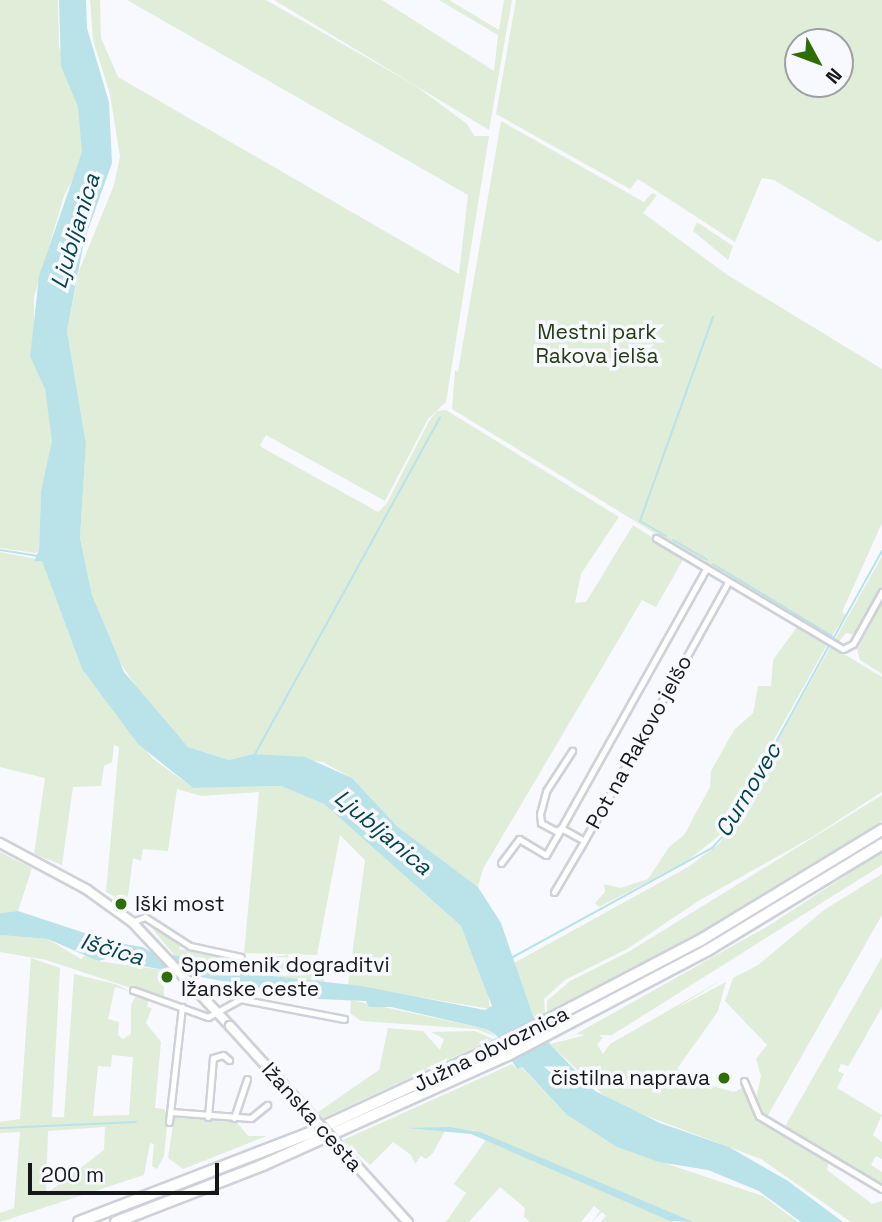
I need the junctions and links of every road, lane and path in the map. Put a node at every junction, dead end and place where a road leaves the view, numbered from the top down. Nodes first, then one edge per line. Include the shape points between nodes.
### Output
1 (656, 538) dead end
2 (706, 569) junction
3 (728, 582) junction
4 (882, 592) edge
5 (572, 751) dead end
6 (562, 828) junction
7 (882, 830) edge
8 (584, 841) junction
9 (0, 843) edge
10 (882, 844) edge
11 (501, 863) dead end
12 (554, 892) dead end
13 (132, 922) junction
14 (241, 957) dead end
15 (133, 990) dead end
16 (182, 1007) junction
17 (216, 1011) junction
18 (344, 1019) dead end
19 (229, 1060) dead end
20 (247, 1079) dead end
21 (744, 1080) dead end
22 (268, 1105) dead end
23 (172, 1112) junction
24 (208, 1116) junction
25 (234, 1118) junction
26 (169, 1122) dead end
27 (882, 1189) edge
28 (79, 1222) edge
29 (116, 1222) edge
30 (408, 1222) edge

1 - 2 street
2 - 3 street
2 - 6 street, Pot na Rakovo jelšo
3 - 4 street via 836,648 853,644
3 - 8 street, Pot na Rakovo jelšo
5 - 6 street via 545,791 540,814 541,823 556,831
6 - 8 street, Pot na Rakovo jelšo
6 - 11 street via 545,855 519,839
7 - 28 highway, Južna obvoznica via 742,916 580,1005 444,1072 257,1155
8 - 12 street
9 - 13 main road, Ižanska cesta via 86,890
10 - 29 highway, Južna obvoznica via 739,932 451,1082 263,1166
13 - 14 street via 145,917 190,946
13 - 17 main road, Ižanska cesta
15 - 16 street
16 - 17 street via 208,1017
16 - 23 street
17 - 18 street via 240,999 254,999
17 - 30 main road, Ižanska cesta, bridge
19 - 24 street, Ižanska cesta via 223,1055 213,1058
20 - 25 street, Ižanska cesta
21 - 27 street via 759,1116
22 - 25 street, Ižanska cesta via 256,1116
23 - 24 street, Ižanska cesta
23 - 26 street
24 - 25 street, Ižanska cesta

